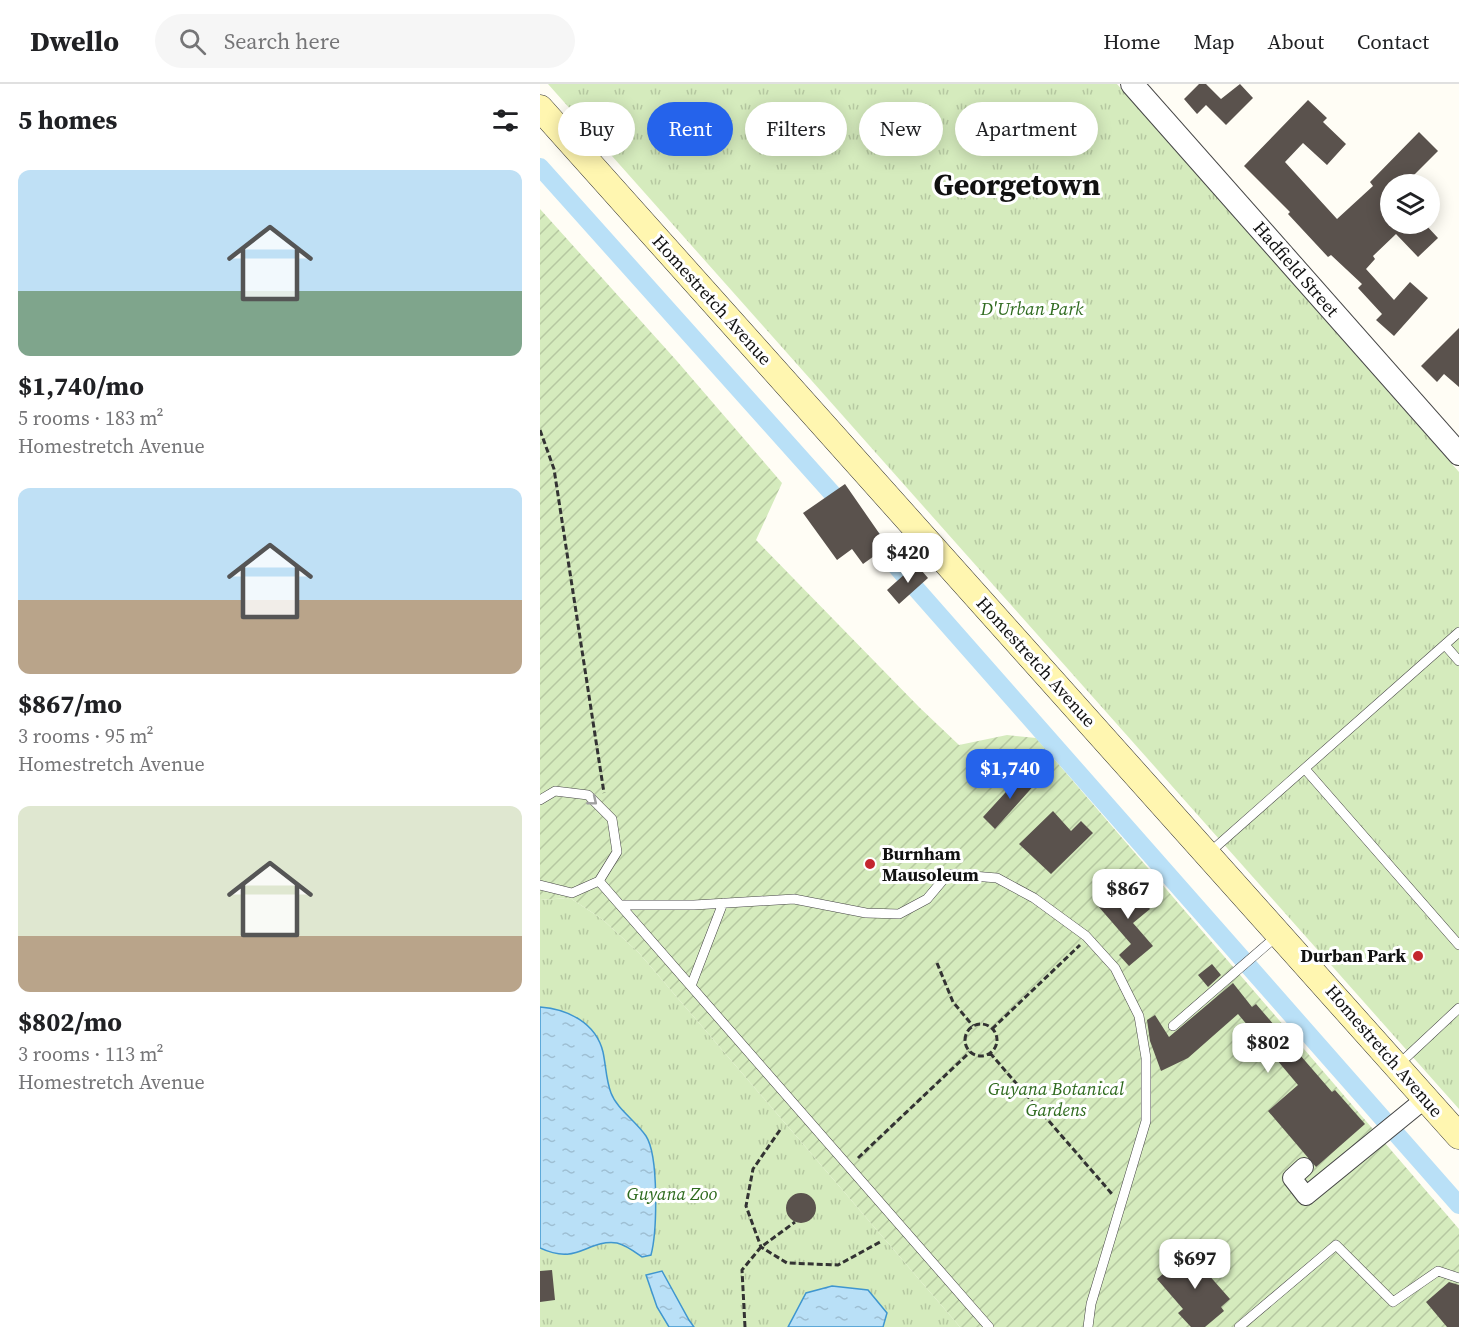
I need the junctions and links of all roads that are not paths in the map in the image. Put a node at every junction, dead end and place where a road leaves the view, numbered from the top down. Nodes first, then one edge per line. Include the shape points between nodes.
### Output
1 (1132, 84) edge
2 (540, 108) edge
3 (1459, 454) edge
4 (1459, 632) edge
5 (1445, 645) junction
6 (1459, 661) edge
7 (1305, 769) junction
8 (540, 800) edge
9 (1208, 854) junction
10 (599, 881) junction
11 (540, 885) edge
12 (723, 903) junction
13 (622, 905) junction
14 (1280, 933) junction
15 (1459, 945) edge
16 (691, 987) junction
17 (1459, 1008) edge
18 (1173, 1026) dead end
19 (1396, 1066) junction
20 (1425, 1099) junction
21 (1459, 1136) edge
22 (1304, 1167) dead end
23 (1459, 1278) edge
24 (989, 1327) edge
25 (1088, 1327) edge
26 (1239, 1327) edge

1 - 3 street, Hadfield Street
2 - 9 main road, Homestretch Avenue
4 - 5 lane
5 - 6 lane
5 - 7 lane
7 - 9 lane
7 - 15 lane
8 -> 10 lane via 555,791 588,795 612,819 617,852
9 - 14 main road, Homestretch Avenue
10 - 11 lane via 572,893
10 - 13 lane
12 - 13 lane
12 - 16 lane
12 - 25 lane via 794,899 899,915 927,899 948,874 997,878 1034,898 1087,939 1115,968 1139,1016 1146,1058 1146,1121 1091,1304
13 - 16 lane
14 - 18 lane
14 - 19 main road, Homestretch Avenue
16 - 24 lane
17 - 19 lane
19 - 20 main road, Homestretch Avenue
20 - 21 main road, Homestretch Avenue
20 - 22 street via 1306,1196 1292,1178
23 - 26 lane via 1438,1271 1393,1302 1336,1245

